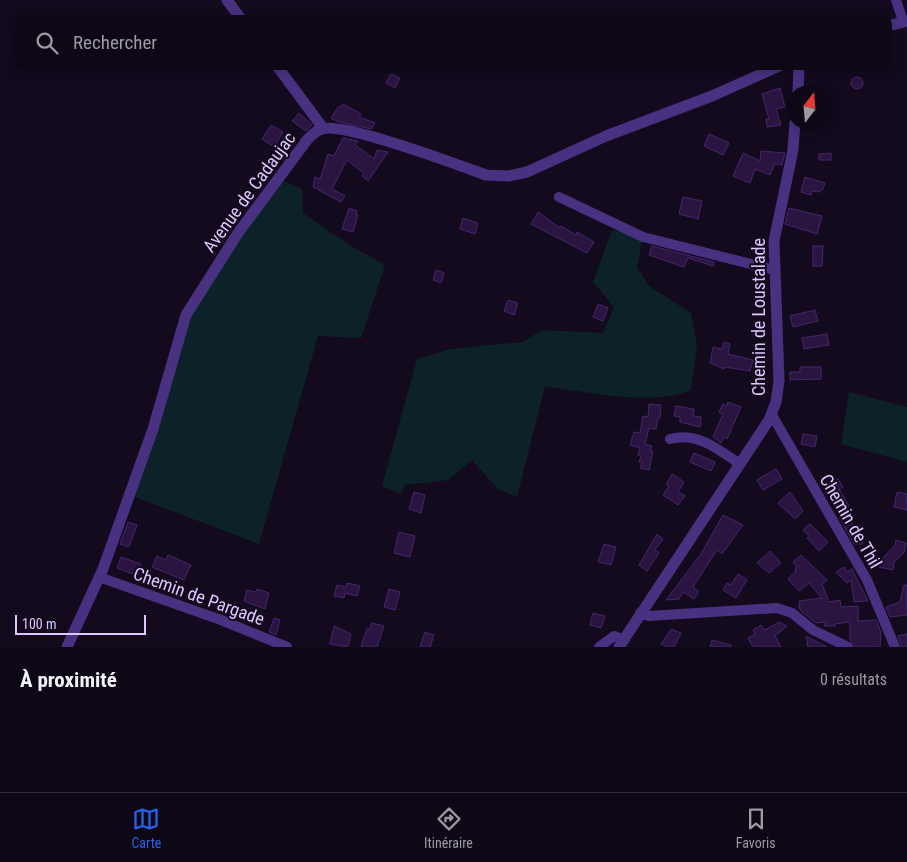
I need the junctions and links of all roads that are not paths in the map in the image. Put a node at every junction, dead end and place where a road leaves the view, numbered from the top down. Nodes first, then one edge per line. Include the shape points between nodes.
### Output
1 (227, 0) edge
2 (896, 0) edge
3 (238, 15) edge
4 (905, 21) edge
5 (892, 25) edge
6 (280, 70) edge
7 (770, 70) edge
8 (799, 70) edge
9 (798, 85) edge
10 (323, 128) junction
11 (794, 130) edge
12 (559, 196) dead end
13 (775, 270) junction
14 (772, 415) junction
15 (670, 439) dead end
16 (740, 464) junction
17 (99, 577) junction
18 (640, 613) junction
19 (621, 643) edge
20 (67, 647) edge
21 (287, 647) edge
22 (598, 647) edge
23 (848, 647) edge
24 (895, 647) edge

1 - 3 street
2 - 4 street
4 - 5 street
6 - 10 street
7 - 10 street, Avenue de Cadaujac via 606,136 527,172 508,176 486,174 373,137
8 - 9 street
10 - 17 street, Avenue de Cadaujac via 307,140 238,233 186,315 153,429
11 - 13 street, Chemin de Loustalade via 776,229
12 - 13 street via 644,237
13 - 14 street, Chemin de Loustalade via 779,381
14 - 16 street, Chemin de Loustalade
14 - 24 street, Chemin de Thil via 867,580
15 - 16 street via 679,436 708,442
16 - 18 street, Chemin de Loustalade
17 - 20 street, Avenue de Cadaujac
17 - 21 street, Chemin de Pargade
18 - 19 street, Chemin de Loustalade
18 - 23 street via 648,616 776,608 792,613 814,630
19 - 22 street via 614,636

